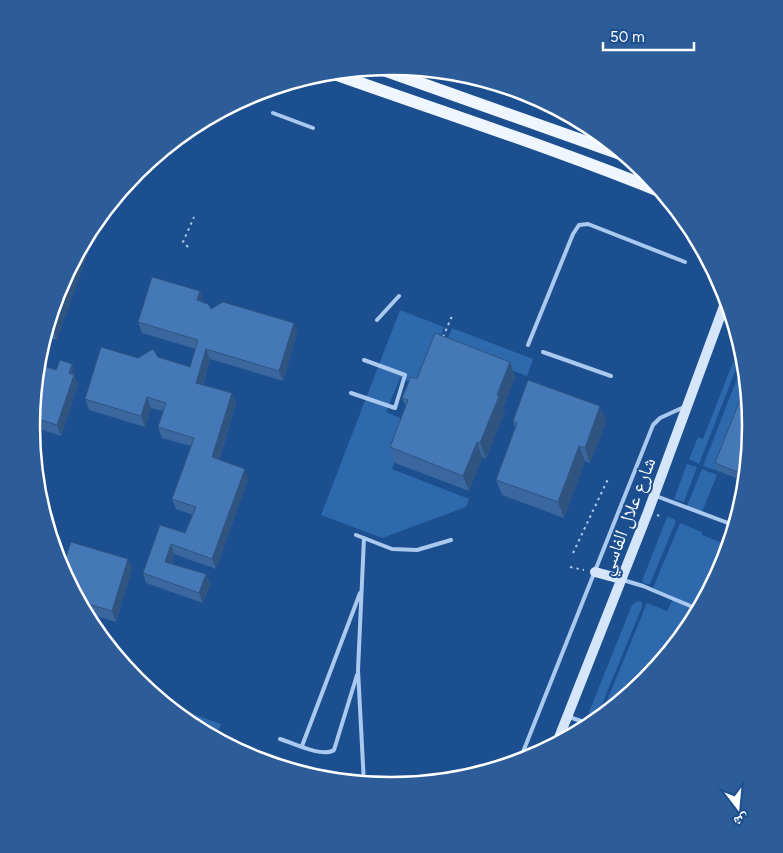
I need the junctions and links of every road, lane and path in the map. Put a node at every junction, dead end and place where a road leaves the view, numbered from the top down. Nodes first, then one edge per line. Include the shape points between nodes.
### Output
1 (399, 75) edge
2 (346, 78) edge
3 (273, 113) dead end
4 (313, 128) dead end
5 (606, 149) edge
6 (648, 187) edge
7 (194, 217) dead end
8 (188, 247) dead end
9 (685, 262) dead end
10 (399, 296) dead end
11 (723, 310) edge
12 (452, 316) dead end
13 (378, 320) dead end
14 (440, 343) edge
15 (528, 345) dead end
16 (543, 352) dead end
17 (364, 360) dead end
18 (611, 376) dead end
19 (351, 393) dead end
20 (688, 405) junction
21 (608, 479) dead end
22 (654, 496) junction
23 (729, 523) edge
24 (356, 535) dead end
25 (364, 538) junction
26 (451, 540) dead end
27 (573, 553) dead end
28 (570, 567) dead end
29 (595, 572) junction
30 (621, 579) junction
31 (362, 588) junction
32 (693, 607) edge
33 (358, 670) junction
34 (566, 716) junction
35 (583, 722) edge
36 (559, 735) edge
37 (280, 739) dead end
38 (302, 746) junction
39 (523, 752) edge
40 (364, 777) edge

1 - 5 main road
2 - 6 main road
3 - 4 lane
7 - 8 path via 183,242
9 - 15 lane via 588,224 579,225
10 - 13 lane
11 - 20 street, شارع علال الفاسي
12 - 14 path
16 - 18 lane
17 - 19 lane via 406,376 395,408
20 - 22 street, شارع علال الفاسي
20 - 29 lane via 660,418 653,425
21 - 27 path
22 - 23 lane
22 - 30 street, شارع علال الفاسي
24 - 25 lane
25 - 26 lane via 392,549 417,550
25 - 31 lane
28 - 29 path
29 - 30 street
29 - 39 lane
30 - 32 lane
30 - 34 street, شارع علال الفاسي
31 - 33 lane
31 - 38 lane
33 - 38 lane via 334,750 320,753
33 - 40 lane
34 - 35 lane
34 - 36 street, شارع علال الفاسي
37 - 38 lane

